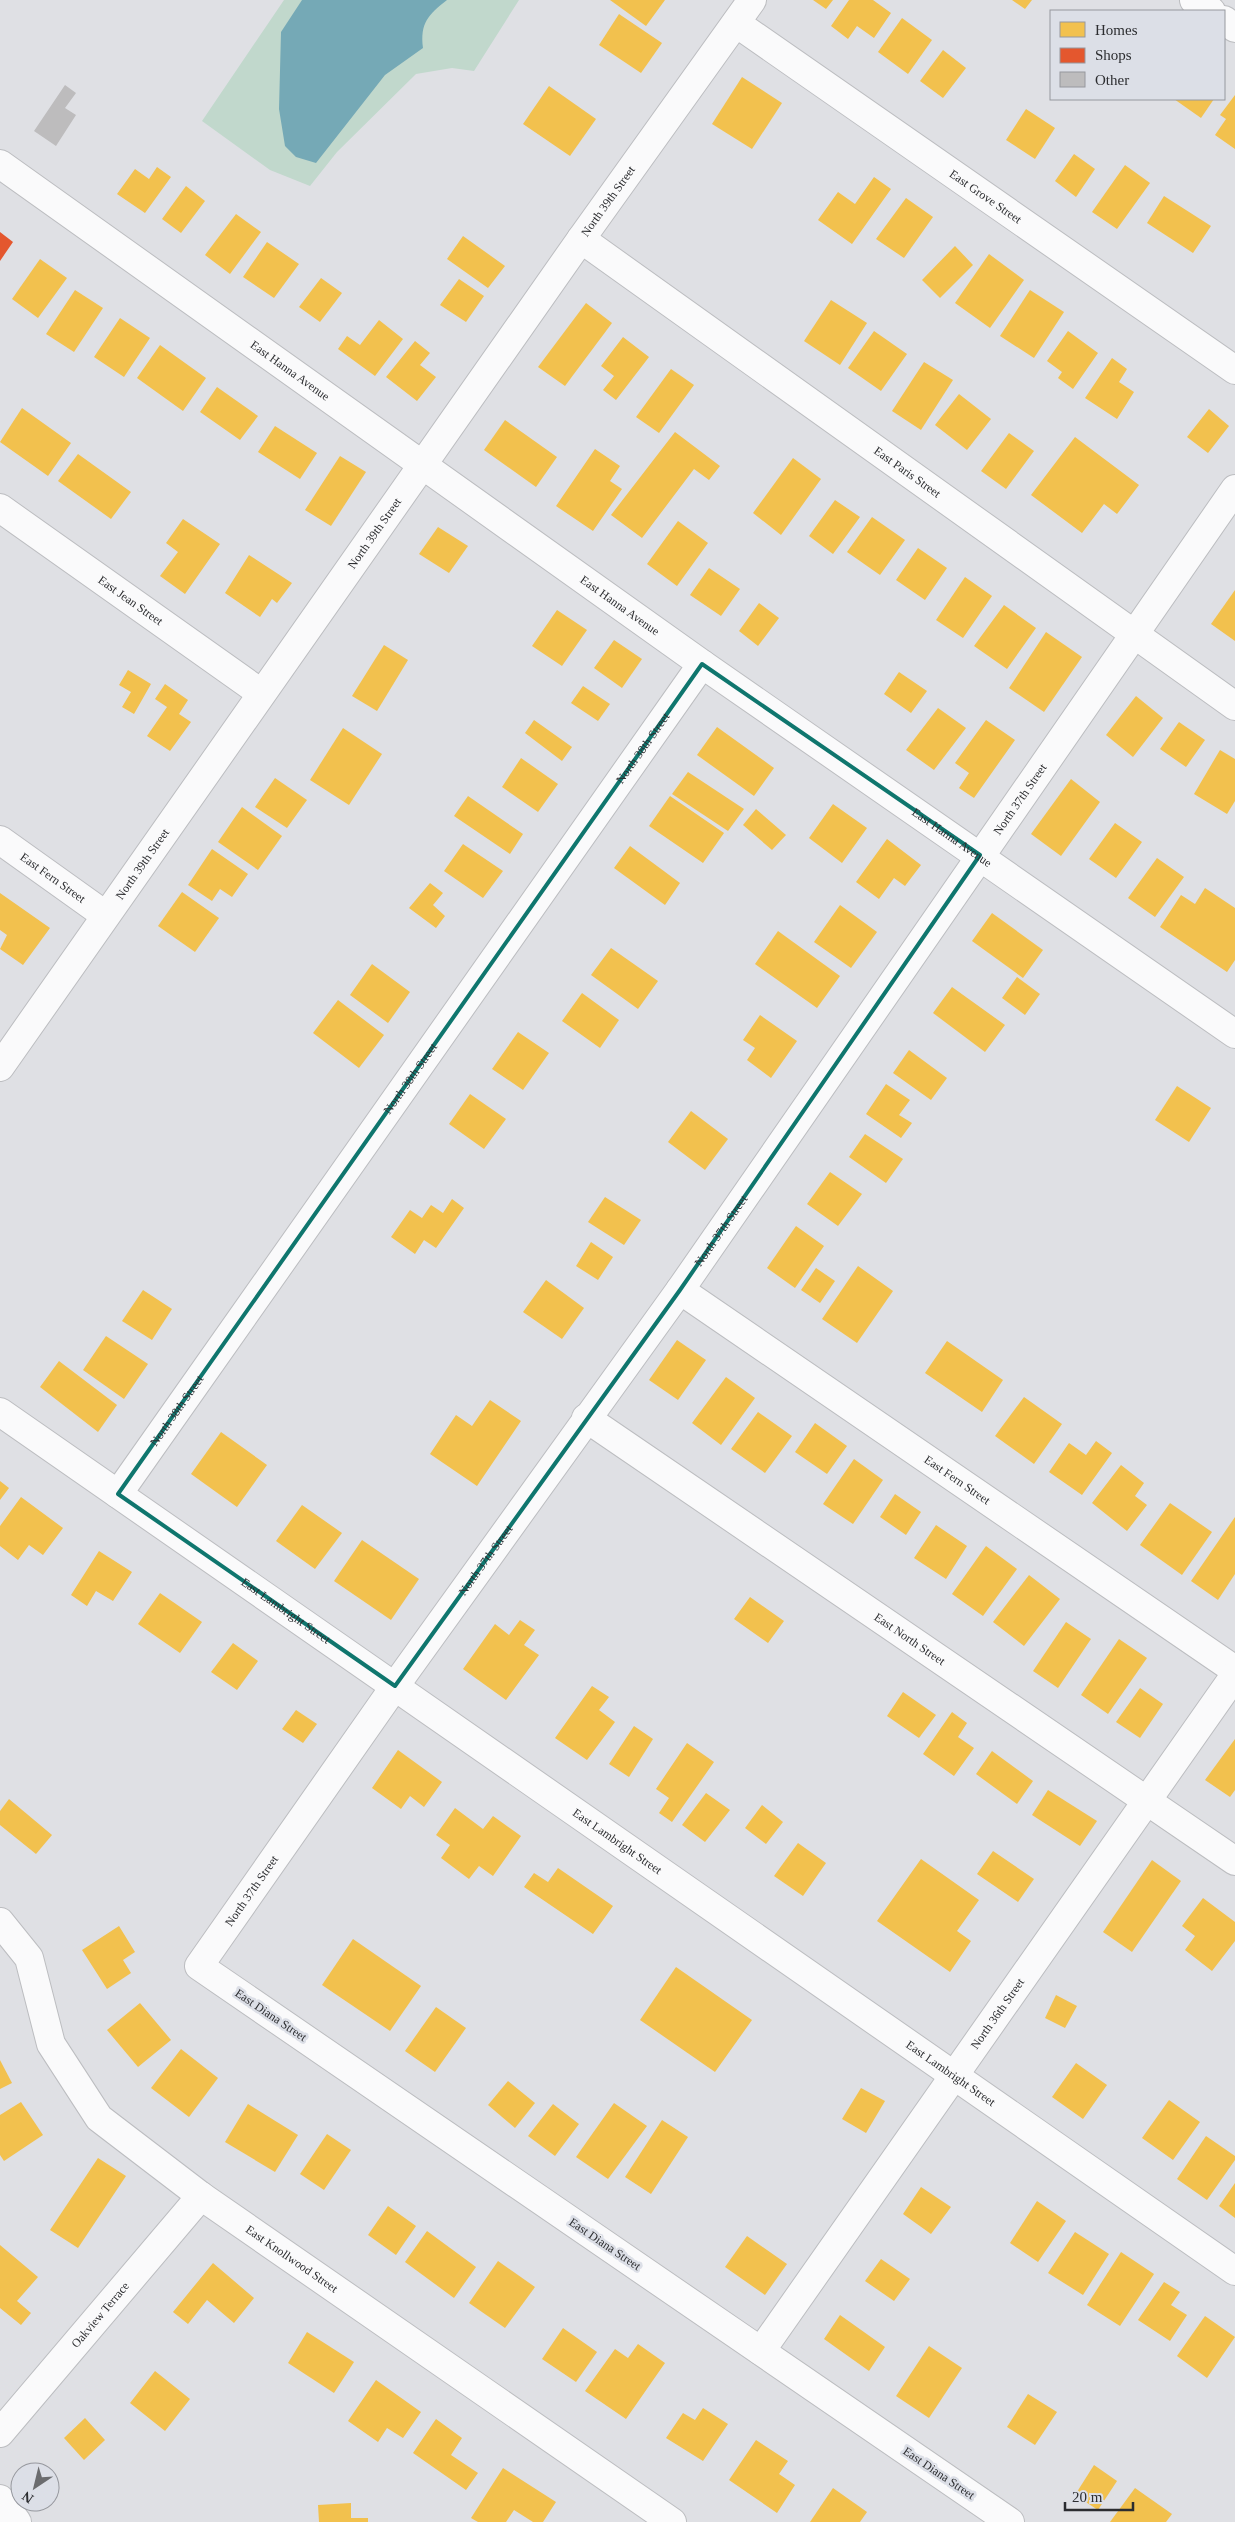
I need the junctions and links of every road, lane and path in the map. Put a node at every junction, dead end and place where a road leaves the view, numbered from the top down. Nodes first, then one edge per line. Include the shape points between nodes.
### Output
1 (752, 0) edge
2 (1194, 0) edge
3 (1209, 10) edge
4 (736, 23) junction
5 (3, 168) edge
6 (581, 239) junction
7 (1235, 370) edge
8 (422, 467) junction
9 (1235, 489) edge
10 (0, 508) edge
11 (1133, 634) junction
12 (702, 664) junction
13 (261, 693) junction
14 (1235, 706) edge
15 (0, 840) edge
16 (980, 855) junction
17 (106, 915) junction
18 (1235, 1034) edge
19 (0, 1067) edge
20 (680, 1290) junction
21 (0, 1412) edge
22 (586, 1418) junction
23 (118, 1494) junction
24 (1235, 1670) edge
25 (1235, 1675) edge
26 (395, 1686) junction
27 (1147, 1800) junction
28 (1235, 1861) edge
29 (0, 1922) edge
30 (199, 1966) joint
31 (954, 2077) junction
32 (201, 2196) junction
33 (1235, 2271) edge
34 (762, 2352) junction
35 (0, 2433) edge
36 (0, 2499) edge
37 (17, 2522) edge
38 (672, 2522) edge
39 (1010, 2522) edge

1 - 4 street, North 39th Street
2 - 3 street
4 - 6 street, North 39th Street
4 - 7 street, East Grove Street
5 - 8 street, East Hanna Avenue
6 - 8 street, North 39th Street
6 - 11 street, East Paris Street
8 - 12 street, East Hanna Avenue
8 - 13 street, North 39th Street
9 - 11 street, North 37th Street
10 - 13 street, East Jean Street
11 - 14 street, East Paris Street
11 - 16 street, North 37th Street
12 - 16 street, East Hanna Avenue
12 - 23 street, North 38th Street
13 - 17 street, North 39th Street
15 - 17 street, East Fern Street
16 - 18 street, East Hanna Avenue
16 - 20 street, North 37th Street
17 - 19 street, North 39th Street
20 - 22 street, North 37th Street
20 - 24 street, East Fern Street
21 - 23 street, East Lambright Street
22 - 26 street, North 37th Street
22 - 27 street, East North Street
23 - 26 street, East Lambright Street
25 - 27 street, North 36th Street
26 - 30 street, North 37th Street
26 - 31 street, East Lambright Street
27 - 28 street, East North Street
27 - 31 street, North 36th Street
29 - 32 street, East Knollwood Street via 29,1958 51,2044 100,2118
30 - 34 street, East Diana Street
31 - 33 street, East Lambright Street
31 - 34 street, North 36th Street
32 - 35 street, Oakview Terrace
32 - 38 street, East Knollwood Street
34 - 39 street, East Diana Street
36 - 37 street

